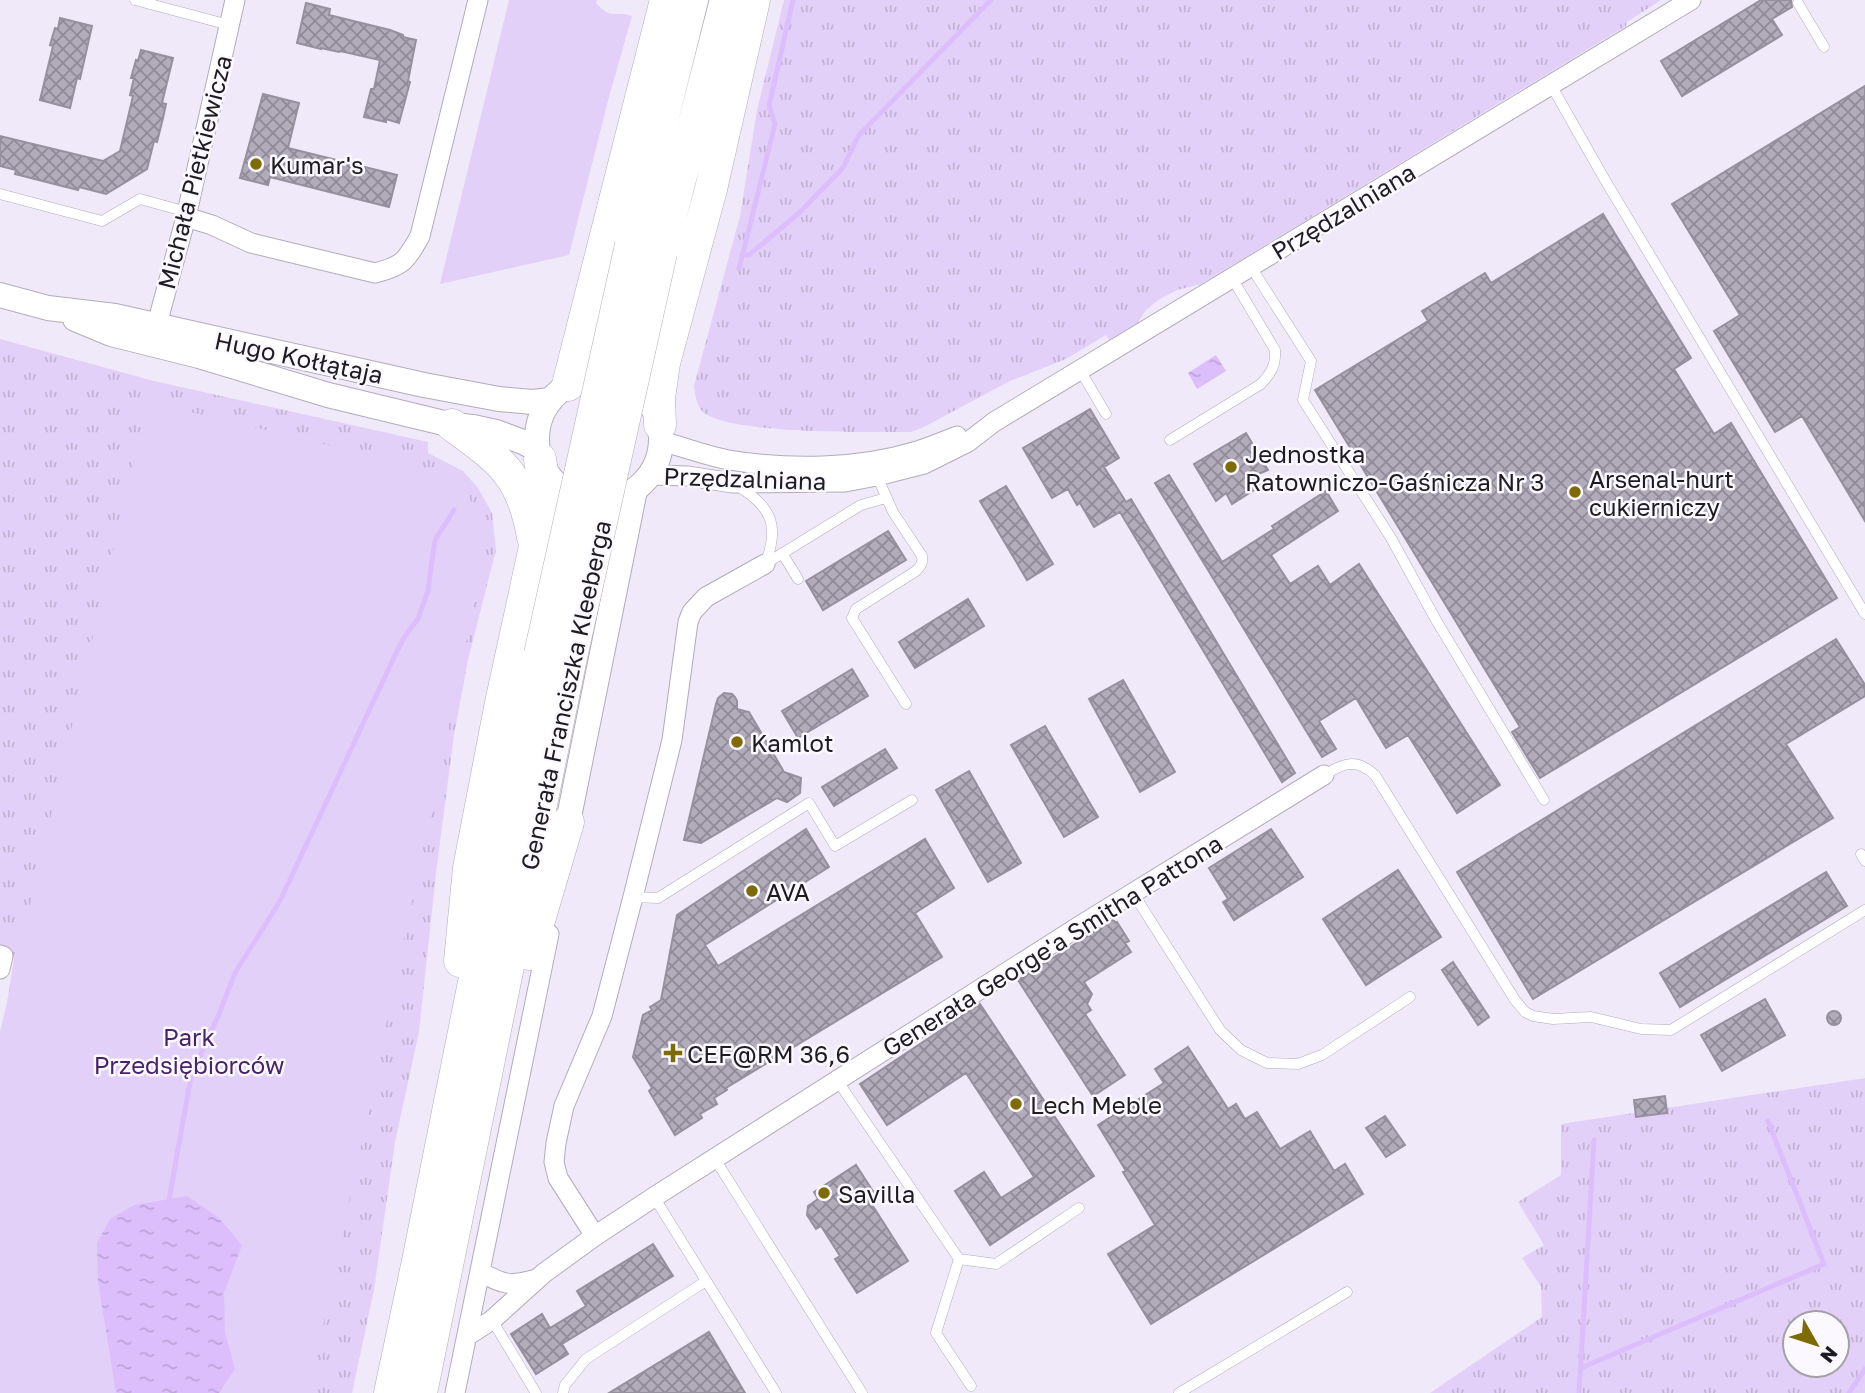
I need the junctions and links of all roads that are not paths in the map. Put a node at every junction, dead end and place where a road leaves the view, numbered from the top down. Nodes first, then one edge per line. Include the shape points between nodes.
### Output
1 (135, 0) edge
2 (236, 0) edge
3 (478, 0) edge
4 (666, 0) edge
5 (692, 0) edge
6 (726, 0) edge
7 (754, 0) edge
8 (1691, 0) edge
9 (1798, 3) dead end
10 (229, 25) junction
11 (1824, 47) dead end
12 (1551, 85) junction
13 (0, 194) edge
14 (187, 215) junction
15 (1251, 267) junction
16 (1233, 278) junction
17 (0, 295) edge
18 (154, 335) junction
19 (1080, 370) junction
20 (560, 393) junction
21 (1106, 414) dead end
22 (994, 422) junction
23 (452, 425) junction
24 (661, 433) junction
25 (1170, 440) dead end
26 (539, 455) junction
27 (877, 476) junction
28 (643, 483) junction
29 (732, 483) junction
30 (886, 498) junction
31 (535, 545) junction
32 (773, 559) junction
33 (798, 579) dead end
34 (1865, 614) edge
35 (555, 656) junction
36 (906, 704) dead end
37 (1324, 775) joint
38 (912, 800) dead end
39 (1544, 800) dead end
40 (568, 822) junction
41 (1133, 893) junction
42 (633, 897) junction
43 (1865, 910) edge
44 (1410, 997) dead end
45 (837, 1080) junction
46 (478, 1116) junction
47 (446, 1121) junction
48 (715, 1159) junction
49 (654, 1198) junction
50 (1079, 1208) dead end
51 (595, 1236) junction
52 (959, 1259) junction
53 (480, 1272) junction
54 (537, 1279) junction
55 (706, 1281) junction
56 (1347, 1292) dead end
57 (492, 1321) junction
58 (436, 1324) junction
59 (467, 1336) junction
60 (971, 1386) dead end
61 (390, 1388) edge
62 (421, 1393) edge
63 (430, 1393) edge
64 (456, 1393) edge
65 (536, 1393) edge
66 (563, 1393) edge
67 (776, 1393) edge
68 (862, 1393) edge
69 (1179, 1393) edge

1 - 10 lane
2 - 10 street, Michała Pietkiewicza
3 - 14 street via 420,236 409,256 394,268 375,273 251,243
4 - 20 highway
5 - 35 highway, Generała Franciszka Kleeberga, bridge via 631,245
6 - 35 highway, Generała Franciszka Kleeberga, bridge
7 - 24 highway via 711,189 664,363
8 - 12 street, Przędzalniana
9 - 11 lane
10 - 14 street, Michała Pietkiewicza
12 - 15 street, Przędzalniana
12 - 34 lane
13 - 14 lane via 102,221 140,199
14 - 18 street, Michała Pietkiewicza
15 - 16 street, Przędzalniana
15 - 39 lane via 1311,361 1303,400 1391,538
16 - 19 street, Przędzalniana
16 - 25 lane via 1275,350 1272,373
17 - 18 street, Hugo Kołłątaja via 48,308 116,316
18 - 20 street, Hugo Kołłątaja via 499,399 532,402
18 - 23 street, Hugo Kołłątaja via 199,356 328,395
19 - 21 lane
19 - 22 street, Przędzalniana
20 - 24 street via 584,379 617,379 645,397
20 - 26 street via 545,409 538,429
22 - 24 street, Przędzalniana via 918,451 837,465 726,459
22 - 27 street, Przędzalniana via 944,455
23 - 26 street, Hugo Kołłątaja via 496,432 523,442
23 - 31 highway via 488,451 517,484
24 - 28 street via 658,459
26 - 28 street via 553,480 572,496 588,501 620,498
26 - 31 highway via 545,496
27 - 29 street, Przędzalniana via 845,482
27 - 30 lane
28 - 29 street, Przędzalniana via 688,476
28 - 40 street
29 - 32 lane via 757,498 765,510 773,530
30 - 32 lane via 861,505
30 - 36 lane via 922,556 921,567 856,609 852,618
31 - 47 highway via 469,868 459,970 442,1067
32 - 33 lane
32 - 42 street via 706,597 692,612 672,740
35 - 46 highway, Generała Franciszka Kleeberga
35 - 47 highway, Generała Franciszka Kleeberga
37 - 41 street, Generała George'a Smitha Pattona
37 - 43 lane via 1353,763 1366,766 1375,775 1515,1000 1533,1016 1591,1017 1641,1029 1671,1030
38 - 42 lane via 835,846 809,803 658,898
40 - 46 highway
40 - 53 street
41 - 44 lane via 1220,1030 1241,1050 1267,1063 1298,1064 1322,1055
41 - 45 street, Generała George'a Smitha Pattona
42 - 51 street via 602,1016 564,1106 555,1143 558,1178
45 - 48 street, Generała George'a Smitha Pattona
45 - 52 lane
46 - 58 highway, Generała Franciszka Kleeberga
47 - 61 highway, Generała Franciszka Kleeberga
48 - 49 street, Generała George'a Smitha Pattona
48 - 68 lane
49 - 51 street, Generała George'a Smitha Pattona
49 - 55 lane
50 - 52 lane via 996,1264
51 - 54 street, Generała George'a Smitha Pattona
52 - 60 lane via 936,1333
53 - 54 street, Generała George'a Smitha Pattona via 501,1283
53 - 59 street
54 - 57 street, Generała George'a Smitha Pattona
55 - 66 lane via 586,1359
55 - 67 lane
56 - 69 lane
57 - 59 street, Generała George'a Smitha Pattona
57 - 65 lane
58 - 62 highway, Generała Franciszka Kleeberga
58 - 63 highway
59 - 64 street

